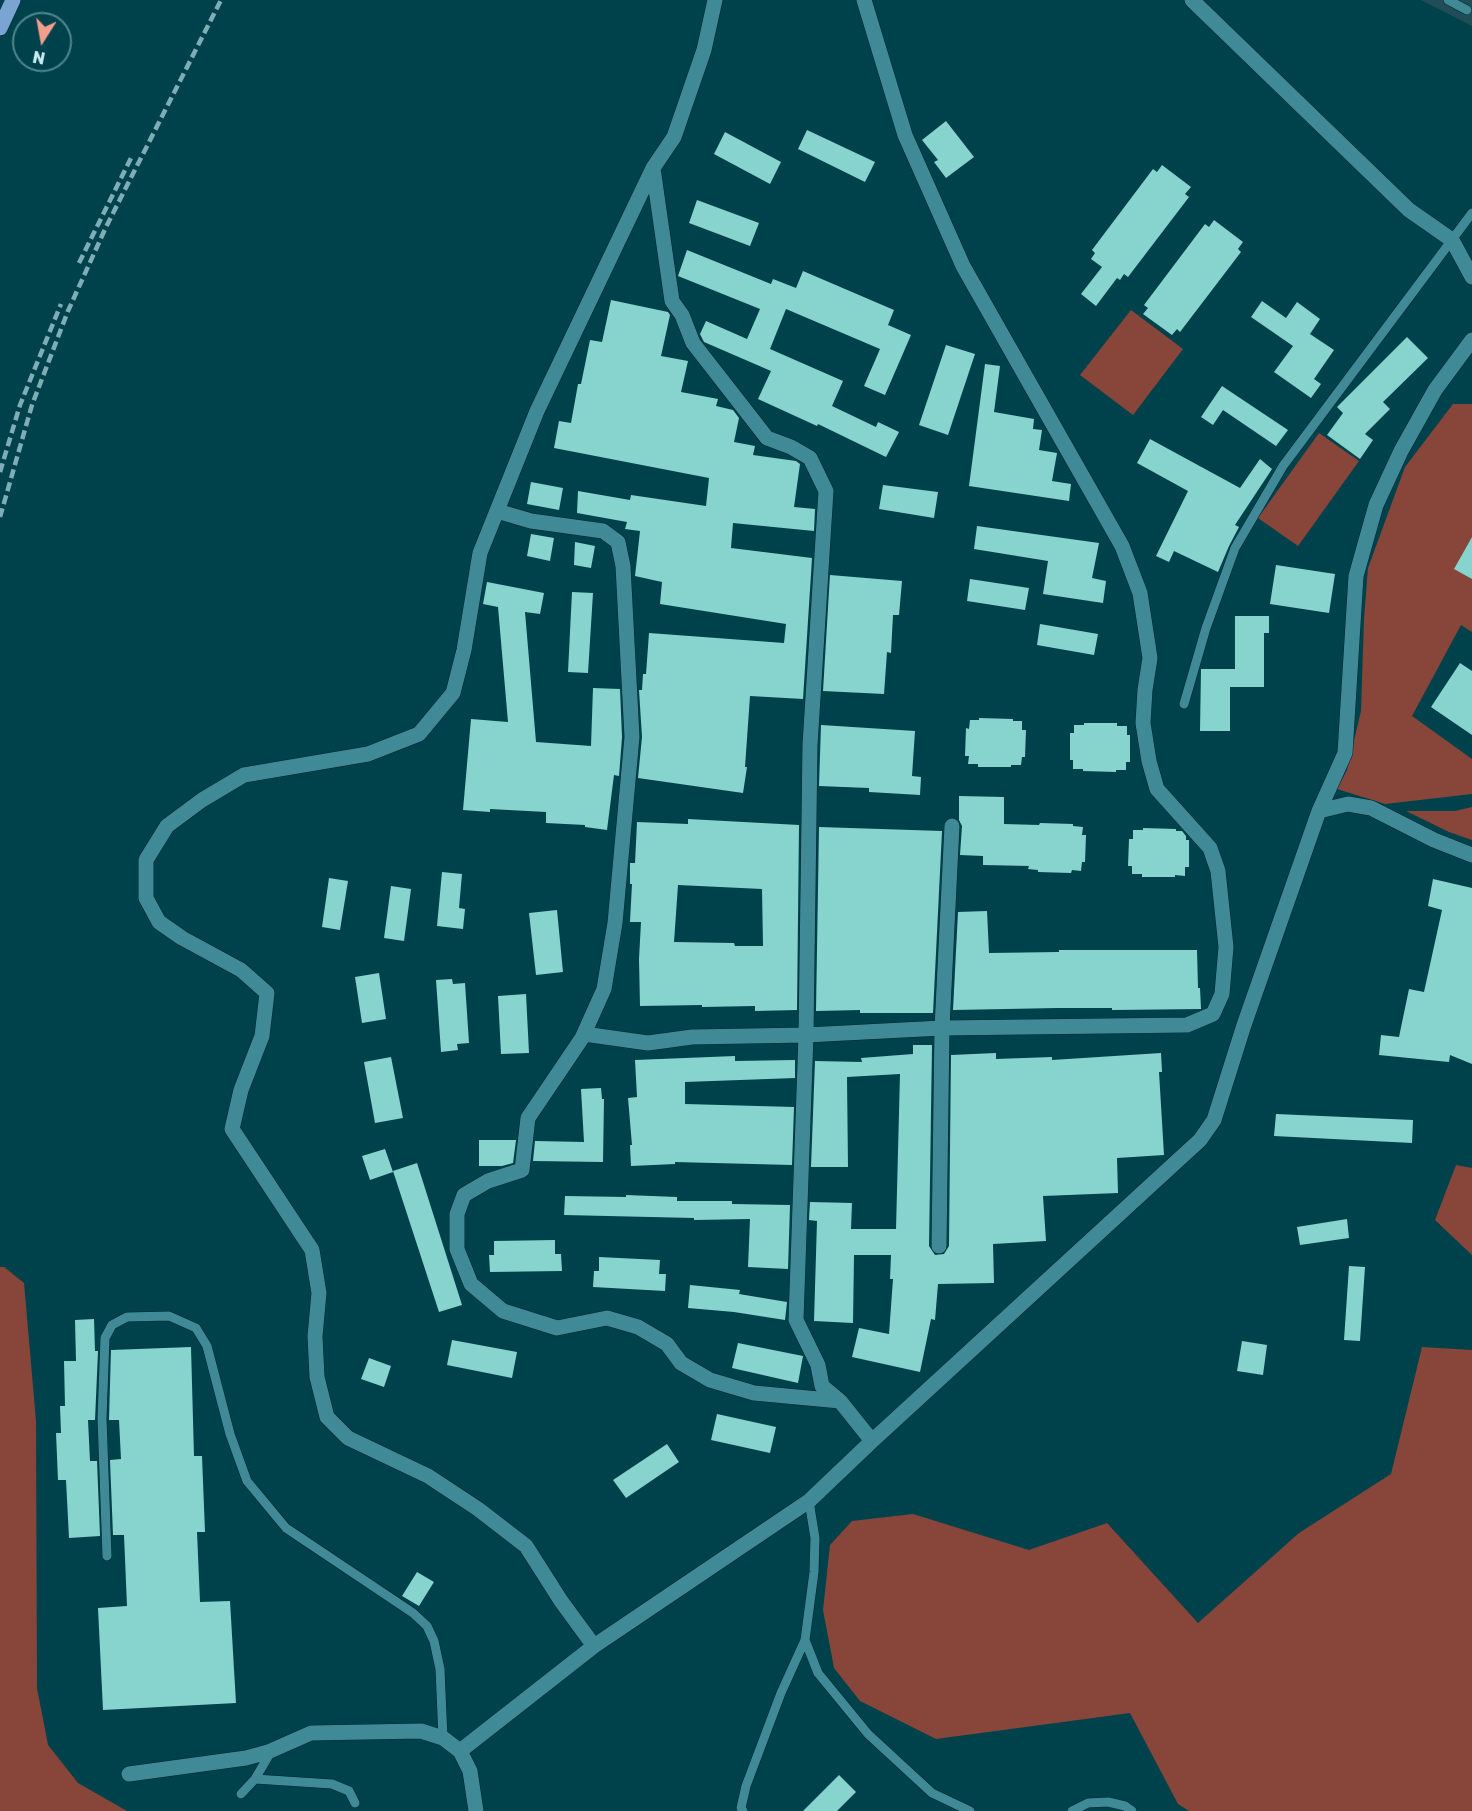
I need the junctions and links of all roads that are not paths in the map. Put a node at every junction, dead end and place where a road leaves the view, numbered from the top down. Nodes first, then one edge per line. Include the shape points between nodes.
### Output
1 (13, 0) edge
2 (715, 0) edge
3 (864, 0) edge
4 (1192, 0) edge
5 (1448, 0) edge
6 (1467, 10) dead end
7 (0, 28) edge
8 (653, 168) junction
9 (1472, 213) edge
10 (1452, 240) junction
11 (1472, 277) edge
12 (1472, 340) edge
13 (497, 511) junction
14 (1184, 704) dead end
15 (1319, 811) junction
16 (952, 826) dead end
17 (1472, 855) edge
18 (942, 1028) junction
19 (584, 1034) junction
20 (806, 1035) junction
21 (939, 1246) dead end
22 (840, 1401) junction
23 (872, 1441) junction
24 (809, 1501) junction
25 (107, 1556) dead end
26 (804, 1640) junction
27 (594, 1646) junction
28 (443, 1738) junction
29 (272, 1750) junction
30 (460, 1751) junction
31 (129, 1774) dead end
32 (255, 1779) junction
33 (241, 1794) dead end
34 (355, 1803) dead end
35 (476, 1811) edge
36 (743, 1811) edge
37 (970, 1811) edge
38 (1072, 1811) edge
39 (1132, 1811) edge

1 - 7 main road
2 - 8 street via 704,50 674,137
3 - 18 street via 905,135 963,266 1122,546 1140,593 1150,658 1143,723 1149,761 1157,789 1210,848 1218,872 1226,947 1222,994 1213,1014 1187,1025
4 - 10 street via 1410,210
5 - 6 lane
8 - 13 street via 537,411
8 - 20 street via 672,301 693,343 767,438 810,458 826,491 810,745
9 - 10 lane
10 - 11 street
10 - 14 lane via 1277,476 1235,548
12 - 15 street via 1434,390 1376,505 1356,576 1345,753
13 - 19 street via 531,521 603,531 618,542 623,566 632,737 615,924 604,989
13 - 27 street via 480,553 453,693 419,734 368,754 244,775 202,800 167,825 146,860 146,898 159,921 241,970 267,993 262,1035 241,1090 232,1129 312,1250 320,1293 315,1336 318,1377 327,1417 348,1438 428,1476 526,1546
15 - 17 street via 1348,804 1371,808
15 - 23 street via 1214,1120 1200,1140
16 - 18 street
18 - 20 street
18 - 21 street
19 - 20 street via 648,1043 692,1037
19 - 22 street via 528,1118 522,1170 488,1181 464,1195 457,1214 457,1249 471,1284 502,1311 557,1328 607,1318 638,1327 667,1344 681,1364 710,1380 754,1394
20 - 22 street via 795,1320 818,1365 822,1386
22 - 23 street
23 - 24 street
24 - 26 lane via 815,1538
24 - 27 street
25 - 28 lane via 102,1418 105,1338 112,1325 127,1317 169,1316 196,1328 207,1346 247,1481 286,1528 427,1626 440,1669
26 - 36 lane via 746,1786
26 - 37 lane via 818,1673 868,1734 932,1793
27 - 30 street
28 - 29 street via 421,1731 311,1733
28 - 30 street
29 - 31 street via 246,1758
29 - 32 lane
30 - 35 street via 470,1771
32 - 33 lane
32 - 34 lane via 332,1784 349,1791
38 - 39 lane via 1088,1803 1108,1802

